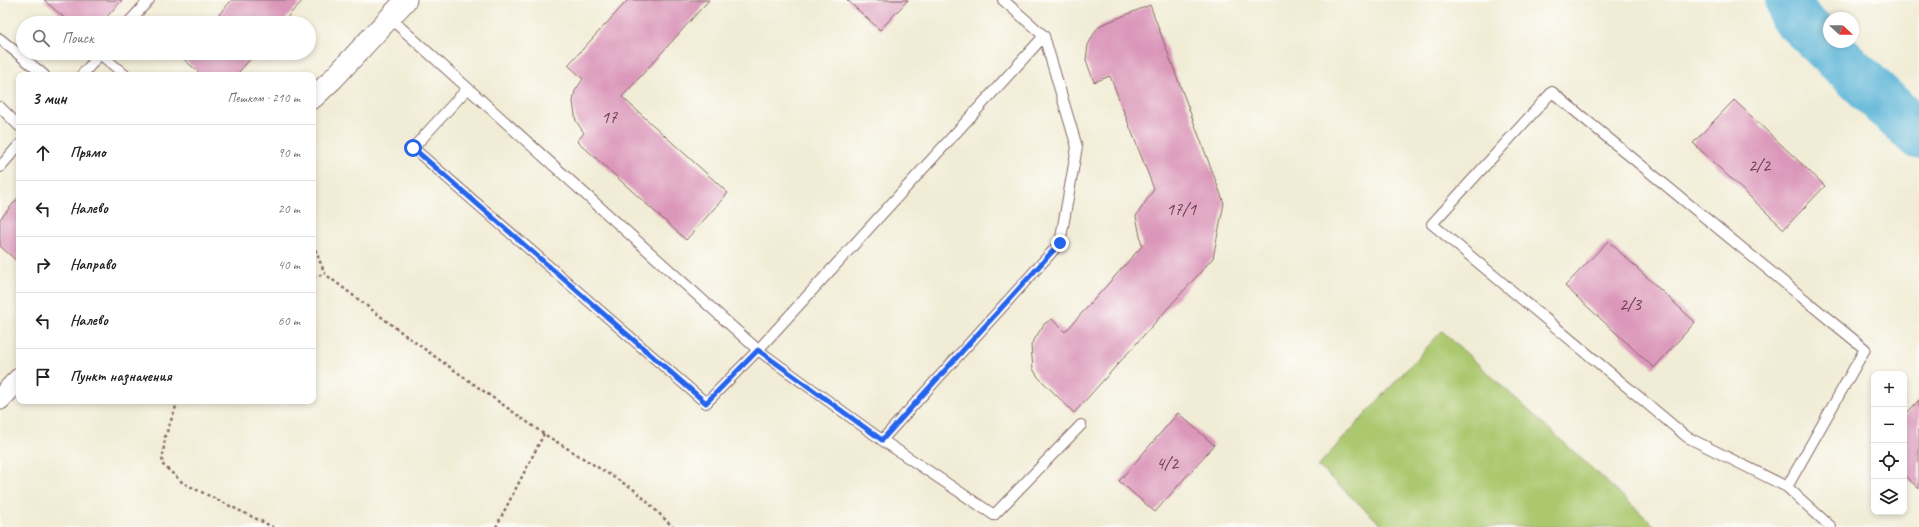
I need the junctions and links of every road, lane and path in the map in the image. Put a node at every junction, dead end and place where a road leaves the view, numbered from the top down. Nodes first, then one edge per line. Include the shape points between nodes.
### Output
1 (149, 0) edge
2 (406, 0) edge
3 (1003, 0) edge
4 (134, 16) edge
5 (390, 18) junction
6 (1044, 36) junction
7 (0, 40) edge
8 (16, 53) edge
9 (25, 60) edge
10 (96, 60) edge
11 (108, 60) edge
12 (40, 72) edge
13 (85, 72) edge
14 (122, 72) edge
15 (468, 89) junction
16 (316, 95) edge
17 (0, 106) edge
18 (16, 123) edge
19 (16, 148) edge
20 (0, 167) edge
21 (316, 252) edge
22 (325, 274) junction
23 (316, 276) edge
24 (758, 350) junction
25 (16, 382) edge
26 (0, 398) edge
27 (177, 404) edge
28 (1081, 425) dead end
29 (544, 434) junction
30 (882, 440) junction
31 (1787, 487) junction
32 (273, 527) edge
33 (496, 527) edge
34 (673, 527) edge
35 (1831, 527) edge

1 - 4 lane
2 - 5 street
3 - 6 lane
5 - 15 lane
5 - 16 street
6 - 24 lane
6 - 30 lane via 1077,147 1060,243
7 - 8 lane
9 - 12 lane
10 - 13 lane
11 - 14 lane
15 - 24 lane
15 - 24 lane via 413,148 706,403
17 - 18 lane
19 - 20 lane
21 - 22 path
22 - 23 path
22 - 29 path via 409,338
24 - 30 lane
25 - 26 street
27 - 32 path via 165,437 162,464 183,483
28 - 30 lane via 994,515
29 - 33 path
29 - 34 path via 636,491
31 - 31 lane via 1687,437 1432,224 1552,92 1865,349
31 - 35 lane

